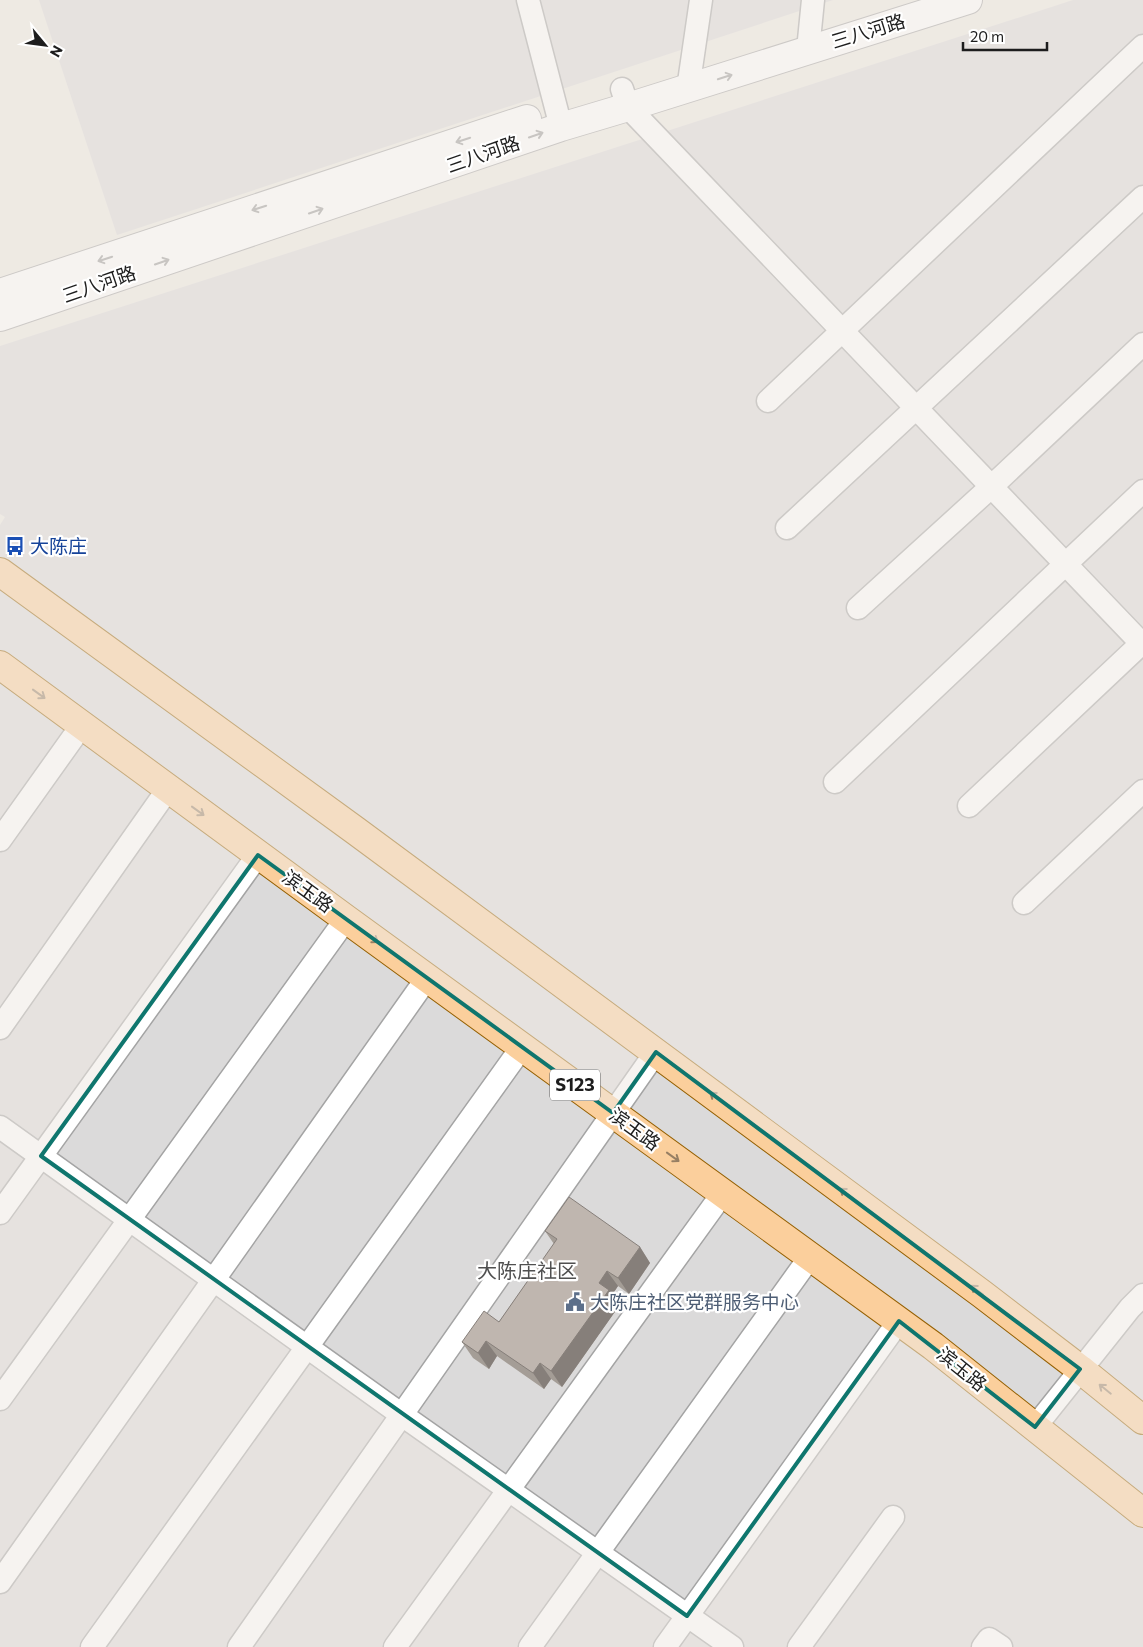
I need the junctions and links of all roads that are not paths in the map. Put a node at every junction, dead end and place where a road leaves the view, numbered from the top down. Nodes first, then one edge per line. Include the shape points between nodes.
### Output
1 (528, 0) edge
2 (701, 0) edge
3 (814, 0) edge
4 (968, 0) edge
5 (922, 4) edge
6 (810, 40) junction
7 (1143, 46) edge
8 (689, 79) junction
9 (625, 98) junction
10 (559, 118) junction
11 (1143, 197) edge
12 (0, 293) edge
13 (0, 317) edge
14 (842, 330) junction
15 (1143, 344) edge
16 (768, 401) dead end
17 (916, 408) junction
18 (991, 487) junction
19 (1143, 491) edge
20 (787, 528) dead end
21 (1066, 564) junction
22 (0, 572) edge
23 (858, 608) dead end
24 (1142, 643) edge
25 (0, 665) edge
26 (82, 725) junction
27 (835, 782) dead end
28 (168, 789) junction
29 (1143, 791) edge
30 (969, 806) dead end
31 (0, 840) edge
32 (258, 855) junction
33 (1024, 904) dead end
34 (346, 919) junction
35 (427, 978) junction
36 (0, 1028) edge
37 (522, 1047) junction
38 (656, 1052) junction
39 (613, 1113) junction
40 (0, 1127) edge
41 (41, 1156) junction
42 (723, 1193) junction
43 (0, 1213) edge
44 (129, 1220) junction
45 (810, 1257) junction
46 (214, 1280) junction
47 (1143, 1295) edge
48 (899, 1321) junction
49 (307, 1347) junction
50 (1080, 1369) junction
51 (0, 1399) edge
52 (402, 1414) junction
53 (1143, 1420) edge
54 (1035, 1427) junction
55 (508, 1489) junction
56 (1143, 1513) edge
57 (893, 1517) dead end
58 (598, 1552) junction
59 (0, 1582) edge
60 (687, 1616) junction
61 (92, 1647) edge
62 (239, 1647) edge
63 (395, 1647) edge
64 (530, 1647) edge
65 (665, 1647) edge
66 (732, 1647) edge
67 (799, 1647) edge
68 (983, 1647) edge
69 (1001, 1647) edge

1 - 10 street
2 - 8 street
3 - 6 street
4 - 5 street, 三八河路
5 - 6 street, 三八河路
6 - 8 street, 三八河路
7 - 14 street
8 - 9 street, 三八河路
9 - 10 street, 三八河路
9 - 14 street
10 -> 12 street, 三八河路
13 -> 10 street, 三八河路
11 - 17 street
14 - 16 street
14 - 17 street
15 - 18 street
17 - 18 street
17 - 20 street
18 - 21 street
18 - 23 street
19 - 21 street
21 - 24 street
21 - 27 street
22 - 38 main road
24 - 30 street
25 -> 26 main road, 滨玉路 / S123
26 - 28 main road, 滨玉路 / S123
26 - 31 street
28 -> 32 main road, 滨玉路 / S123
28 - 36 street
29 - 33 street
32 - 34 main road, 滨玉路 / S123
32 - 41 street
34 -> 35 main road, 滨玉路 / S123
34 - 44 street
35 - 37 main road, 滨玉路 / S123
35 - 46 street
37 - 39 main road, 滨玉路 / S123
37 - 49 street
38 - 39 street
50 -> 38 main road
39 -> 42 main road, 滨玉路 / S123
39 - 52 street
40 - 41 street
41 - 43 street
41 - 44 street
42 - 45 main road, 滨玉路 / S123
42 - 55 street
44 - 46 street
44 - 51 street
45 - 48 main road, 滨玉路 / S123
45 - 58 street
46 - 49 street
46 - 59 street
47 - 50 street
48 - 54 main road, 滨玉路 / S123
48 - 60 street
49 - 52 street
49 - 61 street
53 -> 50 main road
50 - 54 street
52 - 55 street
52 - 62 street
54 - 56 main road, 滨玉路 / S123
55 - 58 street
55 - 63 street
57 - 67 street
58 - 60 street
58 - 64 street
60 - 65 street
60 - 66 street
68 - 69 street via 989,1639

